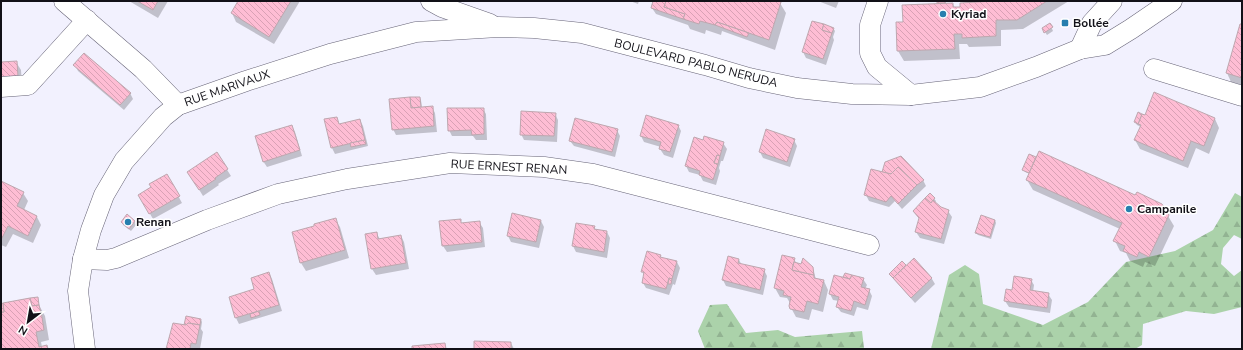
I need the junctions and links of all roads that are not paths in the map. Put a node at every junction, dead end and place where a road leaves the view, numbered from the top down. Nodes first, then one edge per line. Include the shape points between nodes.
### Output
1 (64, 1) edge
2 (431, 1) edge
3 (878, 1) edge
4 (1112, 1) edge
5 (1172, 1) edge
6 (87, 20) junction
7 (498, 27) junction
8 (1080, 48) junction
9 (1154, 69) dead end
10 (1, 87) edge
11 (911, 95) junction
12 (1242, 96) edge
13 (178, 105) junction
14 (869, 245) dead end
15 (83, 259) junction
16 (85, 349) edge

1 - 6 street
2 - 7 street
3 - 11 street via 870,25 870,53 877,67
4 - 8 street via 1092,24
5 - 8 street, BOULEVARD PABLO NERUDA via 1105,45
6 - 10 street via 28,85
6 - 13 street via 143,69
7 - 11 street, BOULEVARD PABLO NERUDA via 582,33 749,78 797,88 852,94
7 - 13 street, RUE MARIVAUX via 416,32 322,57
8 - 11 street, BOULEVARD PABLO NERUDA via 980,87
9 - 12 street
13 - 15 street, RUE MARIVAUX via 162,118 124,161 104,195
14 - 15 street, RUE ERNEST RENAN via 593,174 544,167 450,163 348,179 278,194 116,258
15 - 16 street, RUE MARIVAUX via 78,291

